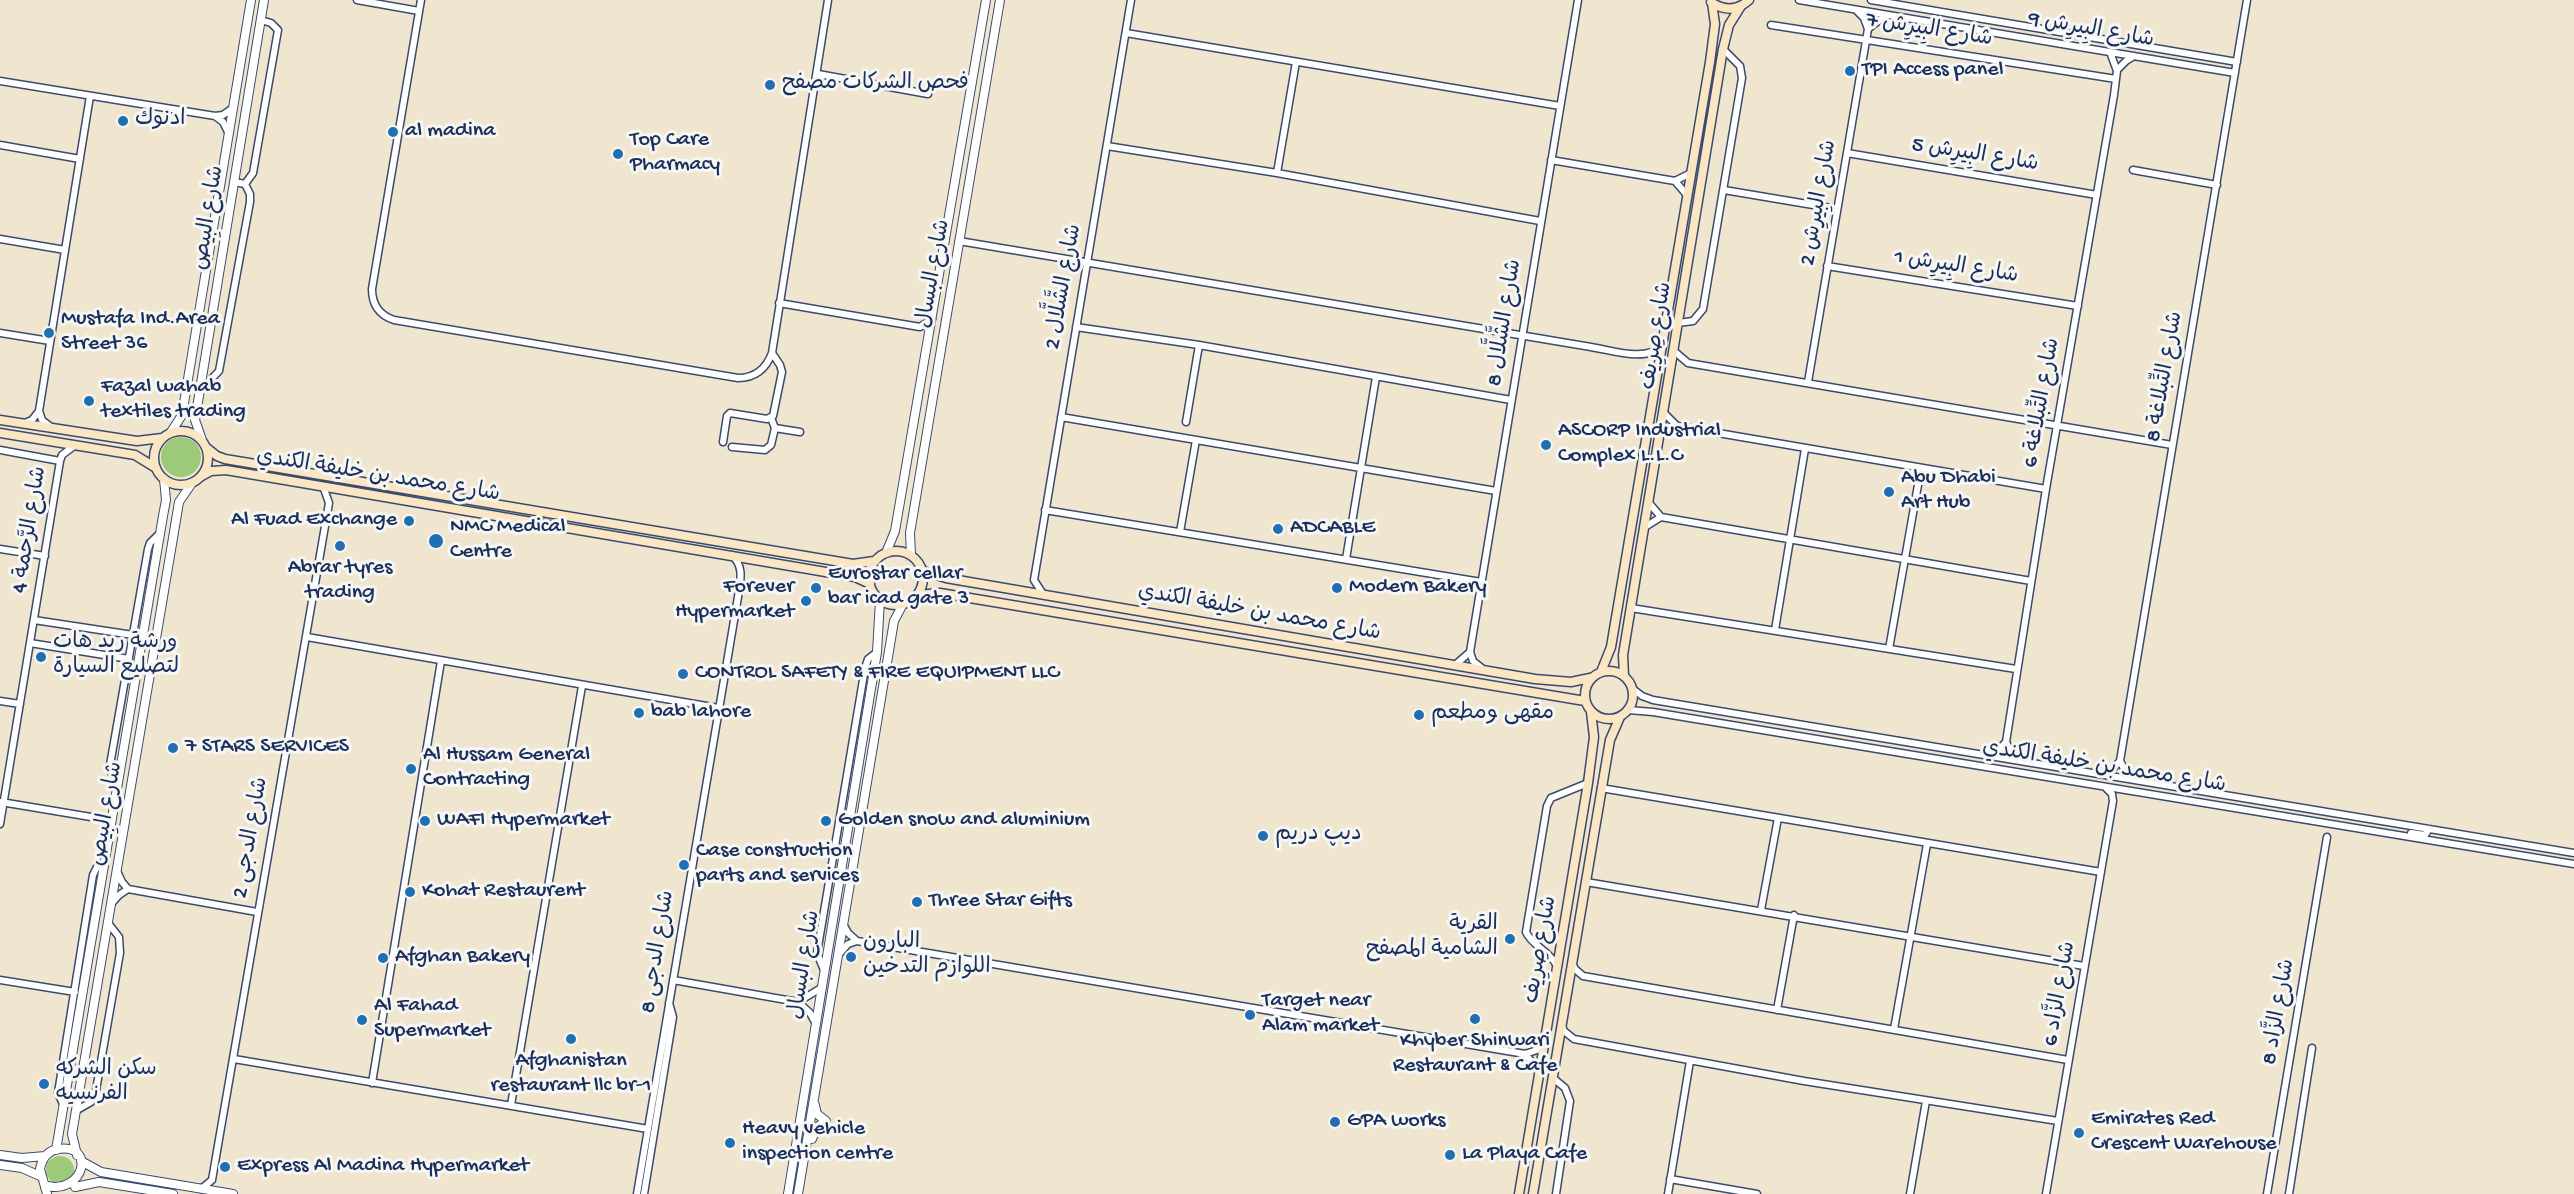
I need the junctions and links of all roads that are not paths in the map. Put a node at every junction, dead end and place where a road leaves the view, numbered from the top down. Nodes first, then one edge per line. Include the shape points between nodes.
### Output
1 (251, 0) edge
2 (264, 0) edge
3 (357, 0) edge
4 (421, 0) edge
5 (828, 0) edge
6 (986, 0) edge
7 (1000, 0) edge
8 (1131, 0) edge
9 (1578, 0) edge
10 (1749, 0) edge
11 (1799, 0) edge
12 (1871, 0) edge
13 (2247, 0) edge
14 (1710, 2) edge
15 (1741, 6) junction
16 (1854, 9) junction
17 (419, 11) junction
18 (1886, 15) junction
19 (261, 20) junction
20 (1771, 25) dead end
21 (1868, 29) junction
22 (1126, 33) junction
23 (1866, 39) junction
24 (1724, 49) junction
25 (2110, 52) junction
26 (2134, 56) junction
27 (1296, 62) junction
28 (2237, 62) junction
29 (2117, 71) junction
30 (2235, 73) junction
31 (818, 74) junction
32 (2116, 79) junction
33 (0, 81) edge
34 (928, 94) dead end
35 (90, 96) junction
36 (1560, 106) junction
37 (234, 108) junction
38 (215, 116) junction
39 (229, 135) junction
40 (0, 145) edge
41 (1107, 146) junction
42 (1847, 153) junction
43 (80, 159) junction
44 (1551, 160) junction
45 (2133, 170) dead end
46 (1277, 173) junction
47 (1691, 173) junction
48 (1675, 181) junction
49 (234, 182) junction
50 (245, 184) junction
51 (2217, 185) junction
52 (1724, 190) junction
53 (1687, 195) junction
54 (2097, 195) junction
55 (1837, 209) junction
56 (1540, 221) junction
57 (0, 239) edge
58 (959, 241) junction
59 (65, 250) junction
60 (1087, 264) junction
61 (1827, 266) junction
62 (779, 303) junction
63 (2078, 306) junction
64 (932, 319) junction
65 (1678, 323) junction
66 (920, 327) junction
67 (1076, 327) junction
68 (0, 333) edge
69 (1522, 336) junction
70 (928, 339) junction
71 (50, 341) junction
72 (1199, 345) junction
73 (1662, 345) junction
74 (1674, 351) junction
75 (772, 353) junction
76 (1643, 354) junction
77 (1688, 363) junction
78 (766, 365) junction
79 (780, 365) junction
80 (1658, 366) junction
81 (1670, 372) junction
82 (1376, 377) junction
83 (1809, 382) junction
84 (199, 391) junction
85 (1511, 400) junction
86 (39, 411) junction
87 (1664, 413) junction
88 (1061, 417) junction
89 (771, 418) junction
90 (0, 420) edge
91 (1186, 422) dead end
92 (24, 424) junction
93 (2057, 425) junction
94 (1677, 426) junction
95 (52, 428) junction
96 (775, 428) junction
97 (171, 432) junction
98 (800, 432) dead end
99 (0, 433) edge
100 (1660, 435) junction
101 (162, 438) junction
102 (1196, 440) junction
103 (53, 442) junction
104 (723, 442) dead end
105 (205, 444) junction
106 (75, 445) junction
107 (2172, 445) junction
108 (732, 447) dead end
109 (1806, 449) junction
110 (0, 450) edge
111 (61, 458) junction
112 (156, 468) junction
113 (1362, 468) junction
114 (1921, 468) junction
115 (200, 477) junction
116 (164, 479) junction
117 (192, 483) junction
118 (321, 485) junction
119 (342, 489) junction
120 (2046, 489) junction
121 (1496, 491) junction
122 (329, 503) junction
123 (1648, 503) junction
124 (1045, 510) junction
125 (1661, 517) junction
126 (1645, 527) junction
127 (1180, 532) junction
128 (160, 533) junction
129 (1789, 540) junction
130 (0, 549) edge
131 (886, 553) junction
132 (732, 554) junction
133 (910, 555) junction
134 (45, 556) junction
135 (755, 559) junction
136 (1346, 559) junction
137 (1905, 559) junction
138 (874, 561) junction
139 (922, 572) junction
140 (741, 573) junction
141 (1034, 580) junction
142 (2031, 581) junction
143 (1480, 582) junction
144 (870, 584) junction
145 (1020, 591) junction
146 (917, 595) junction
147 (1044, 596) junction
148 (880, 600) junction
149 (903, 604) junction
150 (1631, 608) junction
151 (34, 620) junction
152 (1775, 630) junction
153 (133, 635) junction
154 (307, 637) junction
155 (30, 643) junction
156 (1889, 649) junction
157 (1470, 652) junction
158 (129, 659) junction
159 (441, 661) junction
160 (1455, 665) junction
161 (2016, 669) junction
162 (1484, 670) junction
163 (1601, 672) junction
164 (1624, 676) junction
165 (1590, 678) junction
166 (582, 686) junction
167 (1633, 689) junction
168 (0, 701) edge
169 (1585, 701) junction
170 (20, 704) junction
171 (718, 708) junction
172 (1628, 710) junction
173 (1591, 712) junction
174 (1620, 717) junction
175 (2006, 742) junction
176 (1993, 755) junction
177 (2014, 759) junction
178 (2120, 760) junction
179 (2107, 775) junction
180 (2129, 779) junction
181 (118, 780) junction
182 (1588, 783) junction
183 (2105, 787) junction
184 (1601, 788) junction
185 (2126, 790) junction
186 (2113, 801) junction
187 (2260, 801) junction
188 (2, 802) edge
189 (2231, 808) junction
190 (113, 809) junction
191 (1779, 818) junction
192 (103, 819) junction
193 (2319, 822) junction
194 (0, 824) edge
195 (2342, 826) junction
196 (2429, 829) junction
197 (110, 830) junction
198 (2389, 834) junction
199 (2327, 837) junction
200 (1927, 844) junction
201 (2574, 853) edge
202 (106, 862) junction
203 (2574, 864) edge
204 (117, 870) junction
205 (2101, 872) junction
206 (1586, 882) junction
207 (129, 889) junction
208 (111, 904) junction
209 (1761, 910) junction
210 (257, 912) junction
211 (1794, 915) junction
212 (108, 924) junction
213 (843, 924) junction
214 (1910, 935) junction
215 (857, 941) junction
216 (838, 955) junction
217 (1572, 963) junction
218 (1557, 966) junction
219 (2084, 966) junction
220 (1583, 976) junction
221 (0, 980) edge
222 (673, 980) junction
223 (1568, 987) junction
224 (821, 988) junction
225 (75, 992) junction
226 (798, 1002) junction
227 (669, 1003) junction
228 (1777, 1010) junction
229 (815, 1022) junction
230 (1562, 1026) junction
231 (1894, 1029) junction
232 (1574, 1039) junction
233 (1543, 1048) junction
234 (2312, 1048) dead end
235 (1558, 1049) junction
236 (1525, 1054) junction
237 (234, 1059) junction
238 (2068, 1060) junction
239 (1690, 1061) junction
240 (1539, 1070) junction
241 (1553, 1078) junction
242 (372, 1083) junction
243 (814, 1099) junction
244 (1926, 1101) junction
245 (511, 1105) junction
246 (64, 1106) junction
247 (77, 1110) junction
248 (2058, 1121) junction
249 (648, 1129) junction
250 (56, 1150) junction
251 (0, 1155) edge
252 (45, 1156) junction
253 (804, 1157) junction
254 (79, 1158) junction
255 (0, 1165) edge
256 (40, 1176) junction
257 (1670, 1179) junction
258 (212, 1180) junction
259 (201, 1189) junction
260 (47, 1190) edge
261 (69, 1191) edge
262 (224, 1192) junction
263 (162, 1193) edge
264 (173, 1194) edge
265 (233, 1194) edge
266 (637, 1194) edge
267 (644, 1194) edge
268 (788, 1194) edge
269 (798, 1194) edge
270 (1519, 1194) edge
271 (1533, 1194) edge
272 (1556, 1194) edge
273 (1668, 1194) edge
274 (1757, 1194) edge
275 (1910, 1194) edge
276 (2046, 1194) edge
277 (2267, 1194) edge
278 (2289, 1194) edge

1 - 37 street, شارع البِيص
2 - 19 street, شارع البِيص
3 - 17 street
4 - 17 street
5 - 31 street
6 - 64 street, شارع البسال
7 - 58 street, شارع البسال
8 - 22 street, شارع الشَّلَّال 2
9 - 36 street, شارع الشَّلَّال 8
10 - 15 main road
11 - 16 street, شارع البِيرِش 9
12 - 28 street, شارع البِيرِش 9
13 - 28 street, شارع التِّبلاغة 8
14 - 15 main road via 1726,9
14 - 47 main road, شارع صِرِيف via 1714,31
15 - 24 main road, شارع صِرِيف via 1729,25
16 - 18 street, شارع البِيرِش 9
16 - 21 street via 1864,18
17 - 78 street via 372,290 379,311 394,320 738,378 757,374
18 - 21 street
18 - 25 street, شارع البِيرِش 9
19 - 49 street, شارع البِيص
19 - 50 street via 278,30 253,173
20 - 23 street, شارع البِيرِش 7
21 - 23 street, شارع البِيرِش 2
22 - 27 street
22 - 41 street, شارع الشَّلَّال 2
23 - 32 street, شارع البِيرِش 7
23 - 42 street, شارع البِيرِش 2
24 - 52 street via 1740,66 1742,78
24 - 65 main road, شارع صِرِيف
25 - 26 street, شارع البِيرِش 9
25 - 29 street, شارع التِّبلاغة 6
26 - 29 street
26 - 30 street, شارع البِيرِش 9
27 - 36 street
27 - 46 street
28 - 30 street, شارع التِّبلاغة 8
29 - 32 street, شارع التِّبلاغة 6
30 - 51 street, شارع التِّبلاغة 8
31 - 34 street
31 - 62 street
32 - 54 street, شارع التِّبلاغة 6
33 - 35 street
35 - 38 street
35 - 43 street
36 - 44 street, شارع الشَّلَّال 8
37 - 38 street
37 - 39 street, شارع البِيص
38 - 39 street
39 - 97 street, شارع البِيص via 182,415
40 - 43 street
41 - 46 street
41 - 60 street, شارع الشَّلَّال 2
42 - 54 street, شارع البِيرِش 5
42 - 55 street, شارع البِيرِش 2
43 - 59 street
44 - 48 street
44 - 56 street, شارع الشَّلَّال 8
45 - 51 street
46 - 56 street
47 - 48 street
47 - 53 main road, شارع صِرِيف
48 - 53 street
49 - 50 street
49 - 84 street, شارع البِيص
50 - 84 street via 250,202 219,371
51 - 107 street, شارع التِّبلاغة 8
52 - 55 street
52 - 65 street via 1703,309 1693,321
53 - 73 main road, شارع صِرِيف
54 - 63 street, شارع التِّبلاغة 6
55 - 61 street, شارع البِيرِش 2
56 - 69 street, شارع الشَّلَّال 8
57 - 59 street
58 - 60 street
58 - 133 street, شارع البسال via 910,533
59 - 71 street
60 - 67 street, شارع الشَّلَّال 2
60 - 69 street
61 - 63 street, شارع البِيرِش 1
61 - 83 street, شارع البِيرِش 2
62 - 66 street
62 - 75 street
63 - 93 street, شارع التِّبلاغة 6
64 - 66 street
64 - 70 street, شارع البسال
65 - 74 main road, شارع صِرِيف
66 - 70 street
67 - 72 street
67 - 88 street, شارع الشَّلَّال 2
68 - 71 street
69 - 76 street
69 - 85 street, شارع الشَّلَّال 8
70 - 131 street, شارع البسال via 895,531
71 - 86 street
72 - 82 street
72 - 91 street
73 - 76 street
73 - 80 main road, شارع صِرِيف
74 - 77 street
74 - 81 main road, شارع صِرِيف
75 - 78 street
75 - 79 street
76 - 80 street
77 - 81 street
77 - 83 street
78 - 79 street
79 - 89 street via 782,375
80 - 163 main road, شارع صِرِيف via 1611,647
81 - 87 main road, شارع صِرِيف
82 - 85 street
82 - 113 street
83 - 93 street
84 - 105 street, شارع البِيص via 195,420
85 - 121 street, شارع الشَّلَّال 8
86 - 92 street
86 - 95 street via 42,420
87 - 94 street
87 - 100 main road, شارع صِرِيف
88 - 102 street
88 - 124 street, شارع الشَّلَّال 2
89 - 96 street
89 - 104 street via 730,413
90 - 92 main road
92 - 95 main road
93 - 107 street
93 - 120 street, شارع التِّبلاغة 6
94 - 100 street
94 - 109 street
95 - 101 main road via 137,441
96 - 98 street
96 - 108 street via 771,445 765,450
97 - 101 main road
97 - 105 main road via 185,430
99 - 103 main road
100 - 123 main road, شارع صِرِيف
101 - 112 main road via 154,452
102 - 113 street
102 - 127 street
103 - 106 main road
103 - 111 street, شارع الرَّحمة 4
105 - 115 main road via 208,464
105 - 138 main road, شارع محمد بن خليفة الكندي via 221,458 271,467 853,564
106 - 111 street, شارع الرَّحمة 4
106 - 112 main road via 135,456
107 - 178 street, شارع التِّبلاغة 8
109 - 114 street
109 - 129 street
110 - 111 street
111 - 134 street, شارع الرَّحمة 4
112 - 116 main road
113 - 121 street
113 - 136 street
114 - 120 street
114 - 137 street
115 - 117 main road
115 - 118 main road, شارع محمد بن خليفة الكندي via 222,469
116 - 117 main road via 177,485
116 - 128 street, شارع البِيص via 166,500
117 - 204 street, شارع البِيص via 179,502
118 - 119 main road, شارع محمد بن خليفة الكندي
118 - 122 street
119 - 122 street
119 - 132 main road, شارع محمد بن خليفة الكندي
120 - 142 street, شارع التِّبلاغة 6
121 - 143 street, شارع الشَّلَّال 8
122 - 154 street, شارع الدجى 2
123 - 125 street
123 - 126 main road, شارع صِرِيف
124 - 127 street
124 - 141 street, شارع الشَّلَّال 2
125 - 126 street
125 - 129 street
126 - 150 main road, شارع صِرِيف
127 - 136 street
128 - 153 street via 148,549
128 - 181 street, شارع البِيص
129 - 137 street
129 - 152 street
130 - 134 street
131 - 133 main road
131 - 138 main road
132 - 135 main road, شارع محمد بن خليفة الكندي
132 - 140 street
133 - 139 main road
134 - 151 street, شارع الرَّحمة 4
135 - 140 street
135 - 144 main road, شارع محمد بن خليفة الكندي via 850,576
136 - 143 street
137 - 142 street
137 - 156 street
138 - 144 main road
139 - 145 main road, شارع محمد بن خليفة الكندي
139 - 146 main road
140 - 171 street, شارع الدجى 8
141 - 145 street
141 - 147 street
142 - 161 street, شارع التِّبلاغة 6
143 - 157 street, شارع الشَّلَّال 8
144 - 148 main road
145 - 147 main road, شارع محمد بن خليفة الكندي
146 - 149 main road
146 - 169 main road, شارع محمد بن خليفة الكندي via 940,593
147 - 160 main road, شارع محمد بن خليفة الكندي
148 - 149 main road
148 - 224 street, شارع البسال via 877,652
149 - 213 street, شارع البسال via 894,621
150 - 152 street
150 - 164 main road, شارع صِرِيف via 1623,656
151 - 153 street
151 - 155 street, شارع الرَّحمة 4
152 - 156 street
153 - 158 street
154 - 159 street
154 - 210 street, شارع الدجى 2
155 - 158 street
155 - 170 street, شارع الرَّحمة 4
156 - 161 street
157 - 160 street
157 - 162 street via 1473,661
158 - 181 street via 110,765
159 - 166 street
159 - 242 street
160 - 162 main road, شارع محمد بن خليفة الكندي
161 - 175 street, شارع التِّبلاغة 6
162 - 165 main road, شارع محمد بن خليفة الكندي via 1555,682
163 - 164 main road
163 - 165 main road
164 - 167 main road
165 - 169 main road
166 - 171 street
166 - 245 street
167 - 172 main road
167 - 176 street, شارع محمد بن خليفة الكندي via 1653,700
168 - 170 street
169 - 173 main road
170 - 188 street, شارع الرَّحمة 4
171 - 222 street, شارع الدجى 8
172 - 174 main road
172 - 183 street, شارع محمد بن خليفة الكندي
173 - 174 main road via 1605,719
173 - 182 main road, شارع صِرِيف via 1594,737
174 - 184 main road, شارع صِرِيف via 1610,740
175 - 176 street
175 - 177 street
176 - 177 street, شارع محمد بن خليفة الكندي
177 - 179 street, شارع محمد بن خليفة الكندي
178 - 179 street
178 - 180 street
179 - 180 street, شارع محمد بن خليفة الكندي
180 - 187 street, شارع محمد بن خليفة الكندي
181 - 190 street, شارع البِيص
182 - 218 main road, شارع صِرِيف
182 - 218 street via 1551,798 1537,865 1527,935
183 - 185 street, شارع محمد بن خليفة الكندي
183 - 186 street
184 - 191 street
184 - 206 main road, شارع صِرِيف
185 - 186 street
185 - 189 street, شارع محمد بن خليفة الكندي
186 - 205 street, شارع الزَّاد 6
187 - 189 street via 2234,801
187 - 196 street, شارع محمد بن خليفة الكندي
188 - 192 street
188 - 194 street, شارع الرَّحمة 4
189 - 193 street, شارع محمد بن خليفة الكندي
190 - 192 street
190 - 197 street, شارع البِيص
191 - 200 street
191 - 209 street
192 - 197 street
193 - 195 street, شارع محمد بن خليفة الكندي
193 - 199 street
195 - 198 street, شارع محمد بن خليفة الكندي
195 - 199 street
196 - 198 street via 2425,835
196 - 201 street, شارع محمد بن خليفة الكندي
197 - 202 street, شارع البِيص
198 - 203 street, شارع محمد بن خليفة الكندي
199 - 277 street, شارع الزَّاد 8
200 - 205 street
200 - 214 street
202 - 225 street via 94,873
202 - 246 street, شارع البِيص
204 - 207 street
204 - 208 street, شارع البِيص
205 - 219 street, شارع الزَّاد 6
206 - 209 street
206 - 217 main road, شارع صِرِيف
207 - 208 street
207 - 210 street
208 - 212 street, شارع البِيص
209 - 211 street
210 - 237 street, شارع الدجى 2
211 - 214 street
211 - 228 street
212 - 247 street, شارع البِيص
212 - 247 street via 118,937 120,953 96,1090 91,1102
213 - 215 street
213 - 216 street, شارع البسال
214 - 219 street
214 - 231 street
215 - 216 street
215 - 236 street
216 - 243 street, شارع البسال
217 - 220 street
217 - 223 main road, شارع صِرِيف
218 - 233 main road, شارع صِرِيف
219 - 238 street, شارع الزَّاد 6
220 - 223 street
220 - 228 street
221 - 225 street
222 - 226 street
222 - 227 street, شارع الدجى 8
223 - 230 main road, شارع صِرِيف
224 - 226 street
224 - 229 street, شارع البسال
225 - 246 street via 58,1093
226 - 229 street
227 - 249 street, شارع الدجى 8
227 - 267 street via 673,1017
228 - 231 street
229 - 268 street, شارع البسال
230 - 232 street
230 - 235 main road, شارع صِرِيف
231 - 238 street
232 - 235 street via 1563,1042
232 - 239 street
233 - 236 street
233 - 240 main road, شارع صِرِيف
234 - 278 street, شارع الزَّاد 8
235 - 241 main road, شارع صِرِيف
236 - 240 street
237 - 242 street
237 - 258 street, شارع الدجى 2
238 - 248 street, شارع الزَّاد 6
239 - 244 street
239 - 257 street
240 - 270 main road, شارع صِرِيف
241 - 271 main road, شارع صِرِيف
241 - 272 street via 1565,1088 1570,1101
242 - 245 street
243 - 253 street, شارع البسال
243 - 253 street via 817,1114 826,1121 814,1131
244 - 248 street
244 - 275 street
245 - 249 street
246 - 250 street, شارع البِيص
247 - 254 street, شارع البِيص via 72,1134
248 - 276 street, شارع الزَّاد 6
249 - 266 street, شارع الدجى 8
250 - 252 street
250 - 254 street via 63,1149
251 - 252 street
252 - 256 street
253 - 269 street, شارع البسال
254 - 259 street via 101,1172
254 - 261 street via 82,1176
255 - 256 street
256 - 260 street
257 - 273 street
257 - 274 street
258 - 259 street
258 - 262 street
259 - 262 street
260 - 261 street
261 - 263 street via 99,1182
262 - 265 street
263 - 264 street

